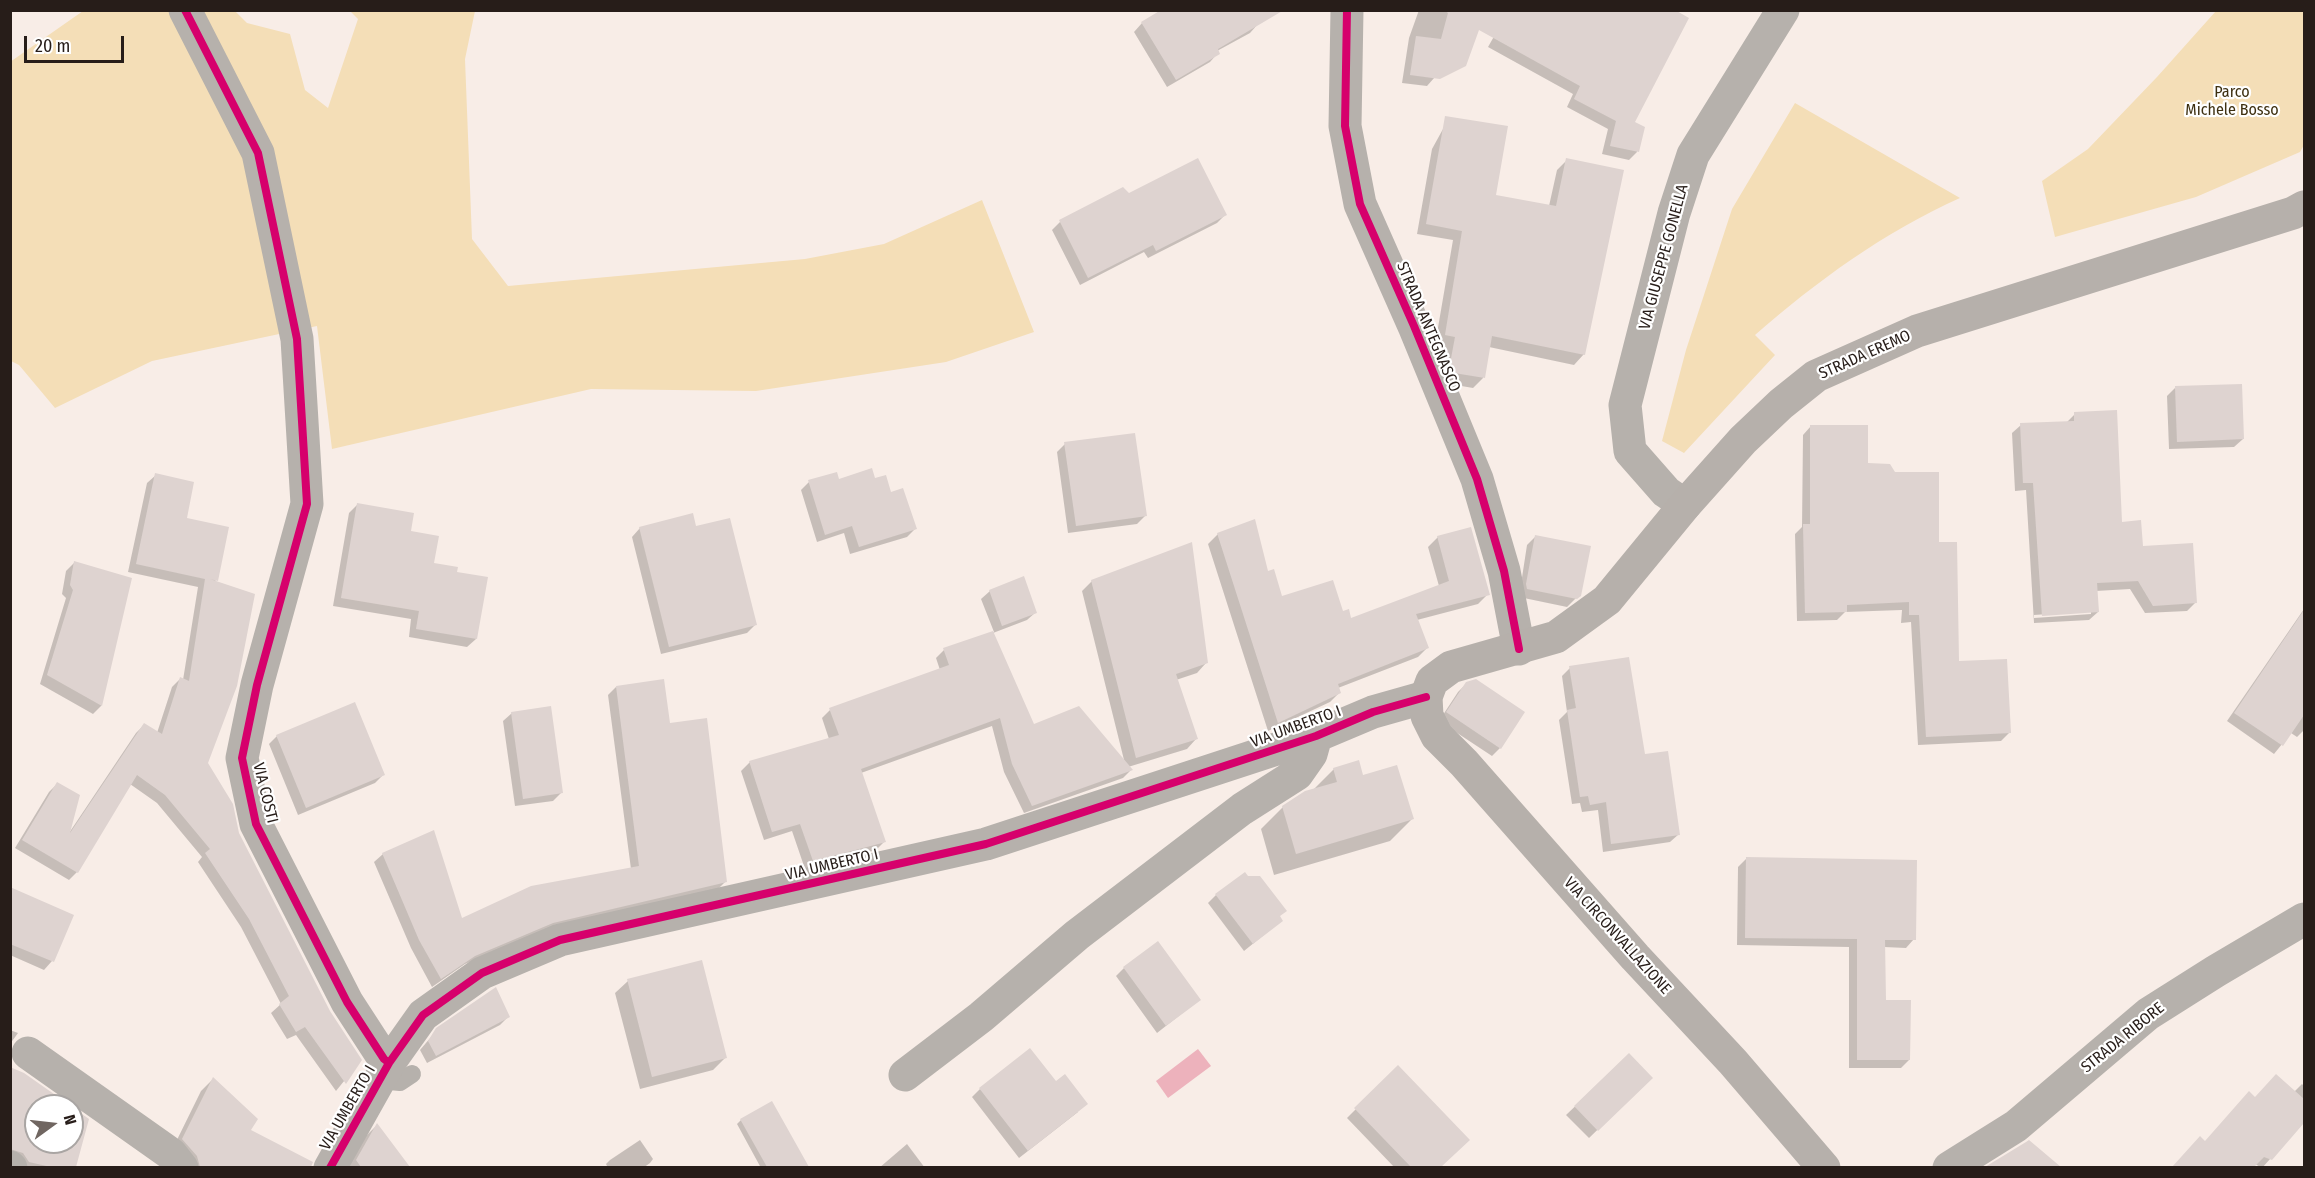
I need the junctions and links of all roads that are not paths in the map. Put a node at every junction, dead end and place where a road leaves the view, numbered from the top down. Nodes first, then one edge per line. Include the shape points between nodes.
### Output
1 (184, 10) edge
2 (1347, 10) edge
3 (1783, 10) edge
4 (2304, 207) edge
5 (1685, 505) junction
6 (1519, 649) junction
7 (1426, 697) junction
8 (1316, 736) junction
9 (2304, 919) edge
10 (28, 1053) dead end
11 (393, 1072) junction
12 (905, 1075) dead end
13 (182, 1167) edge
14 (330, 1167) edge
15 (1824, 1167) edge
16 (1949, 1167) edge

1 - 11 street, VIA COSTI via 258,153 297,339 307,504 257,685 242,758 256,824 347,1002
2 - 6 street, STRADA ANTEGNASCO via 1345,126 1360,204 1477,479 1504,571
3 - 5 street, VIA GIUSEPPE GONELLA via 1693,155 1674,213 1625,405 1630,451 1666,492
4 - 5 main road, STRADA EREMO via 1917,331 1815,376 1743,440
5 - 6 main road, STRADA EREMO via 1607,600 1556,637
6 - 7 main road, STRADA EREMO via 1451,668 1432,681
7 - 8 street, VIA UMBERTO I via 1373,712
7 - 15 main road, VIA CIRCONVALLAZIONE via 1427,716 1437,735 1734,1062
8 - 11 street, VIA UMBERTO I via 986,844 560,940 482,973 423,1015
8 - 12 street, VIA UMBERTO I via 1311,754 1297,774 1242,809 1077,935
9 - 16 street, STRADA RIBORE via 2148,1014 2016,1126
10 - 13 street via 171,1154
11 - 14 street, VIA UMBERTO I

